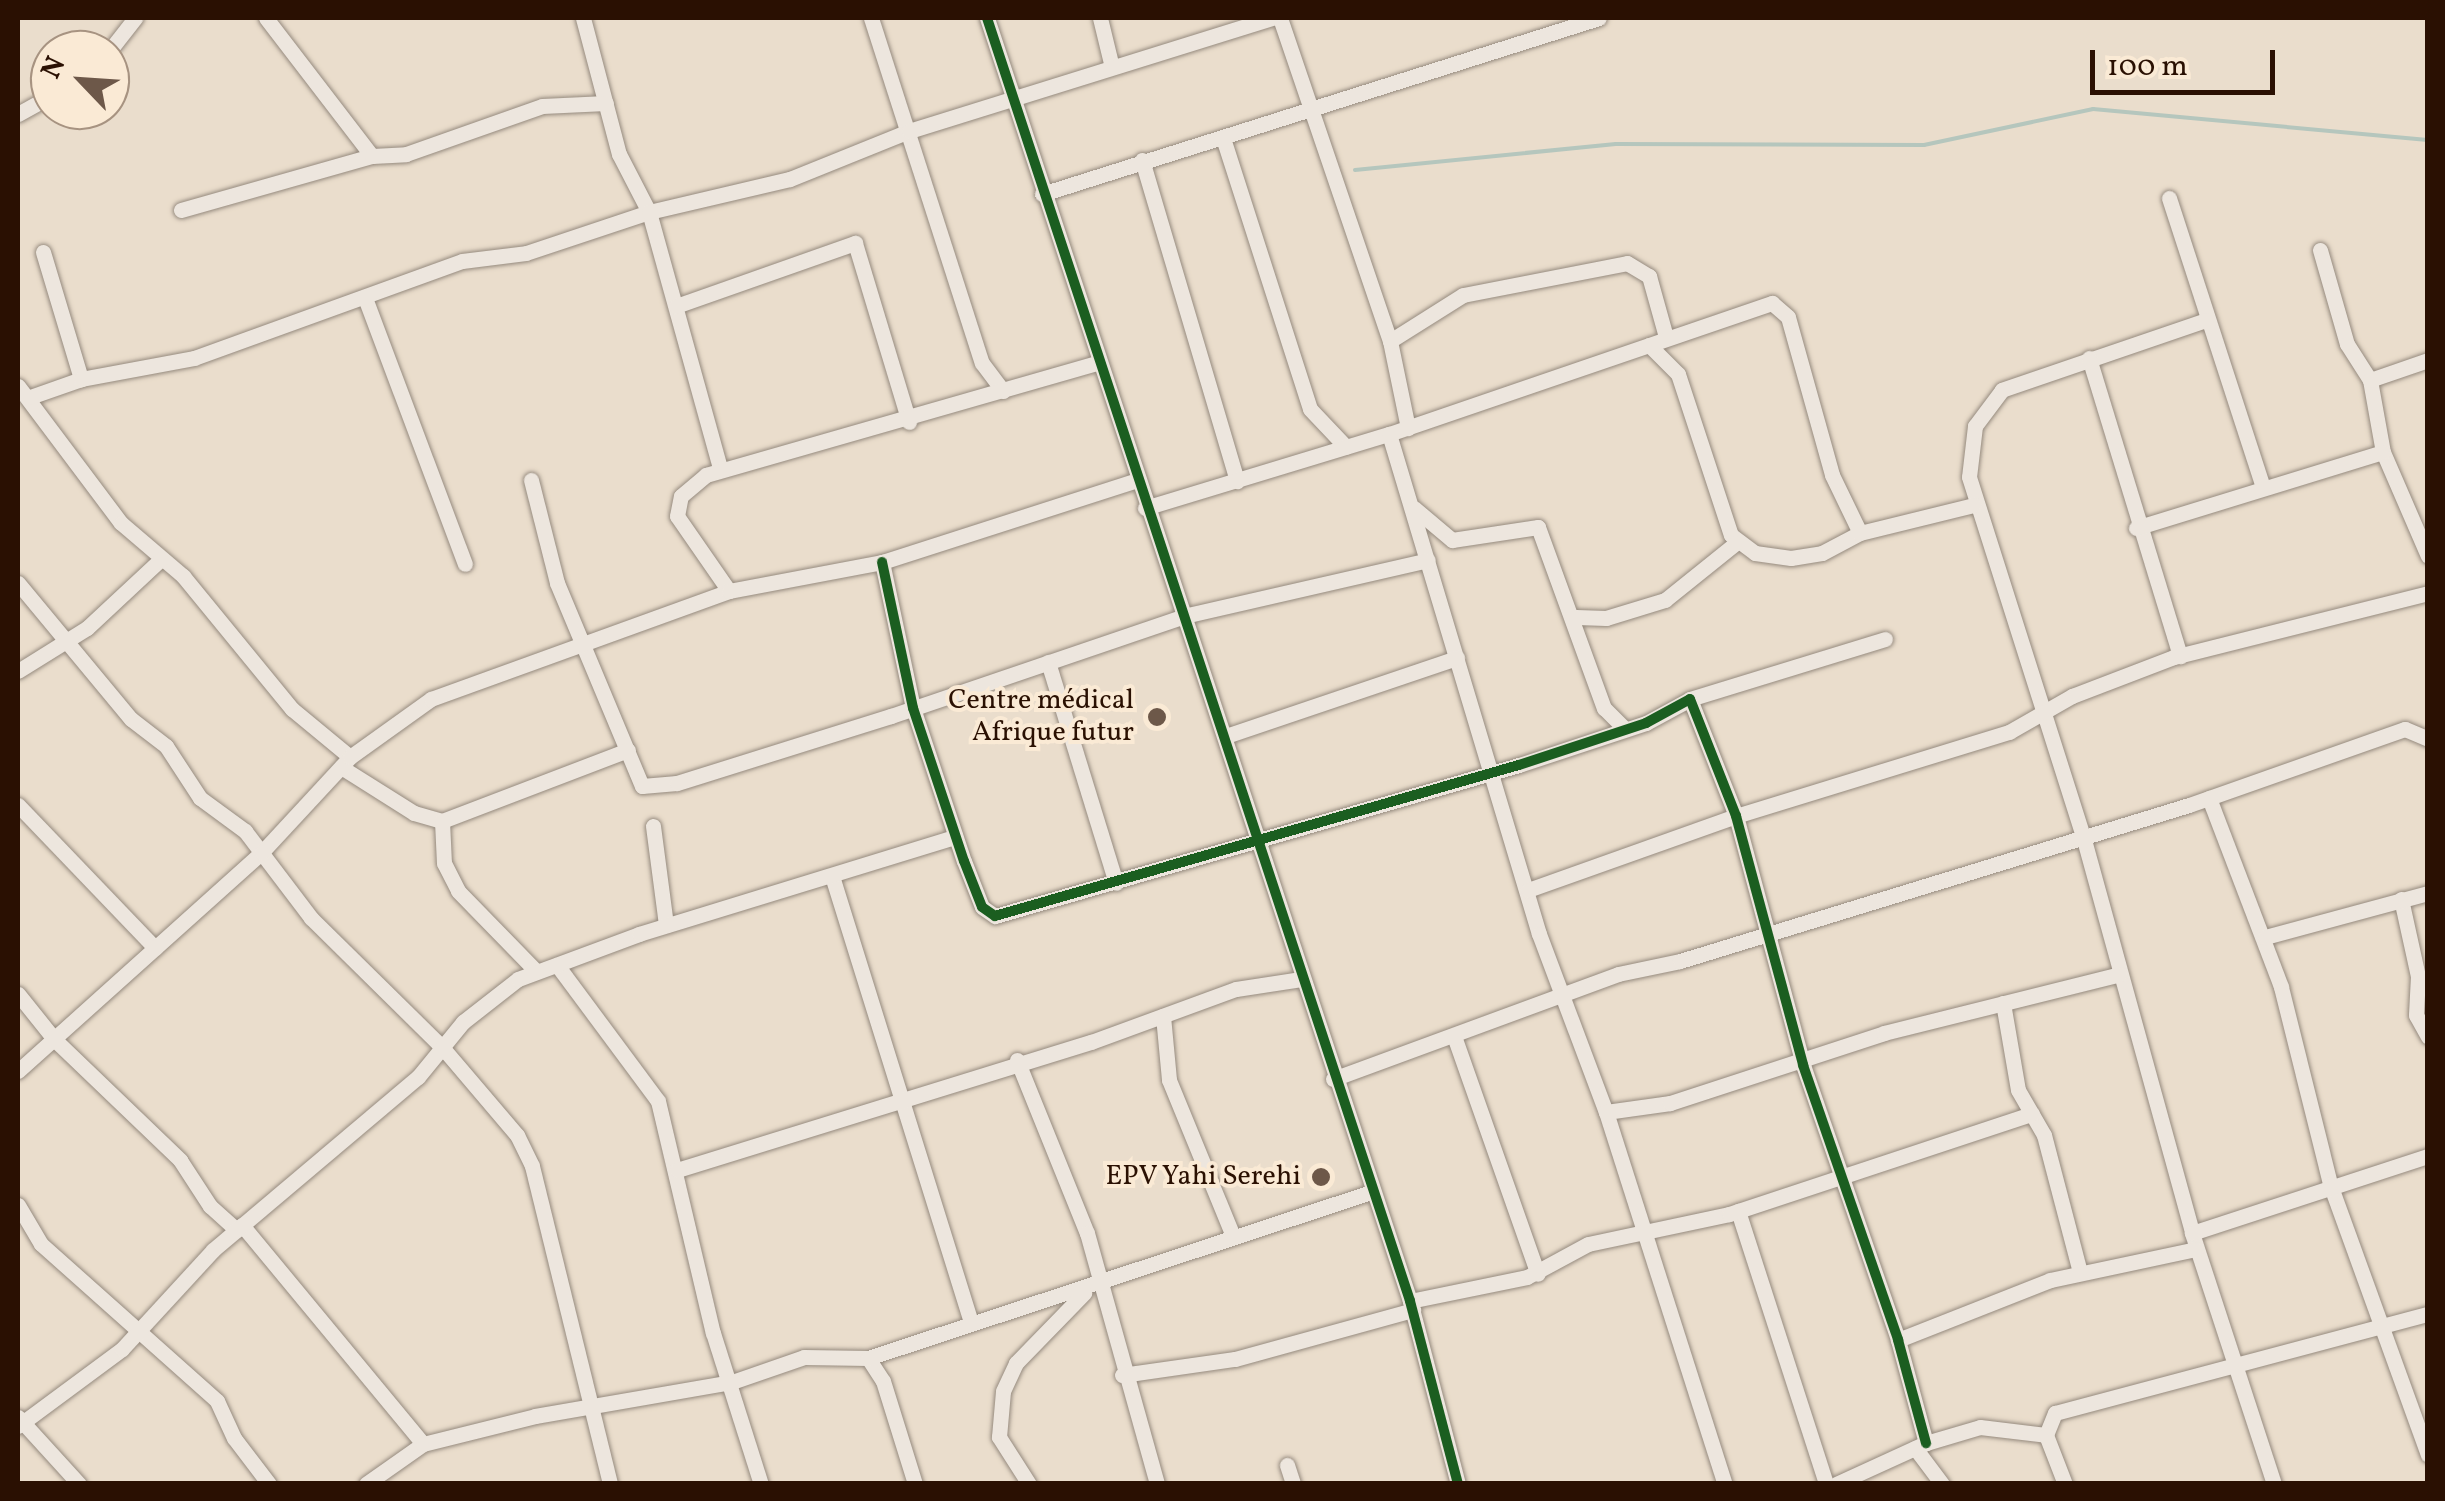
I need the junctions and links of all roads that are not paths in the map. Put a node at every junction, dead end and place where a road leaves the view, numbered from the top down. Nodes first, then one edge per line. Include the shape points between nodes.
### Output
1 (266, 18) edge
2 (582, 18) edge
3 (871, 18) edge
4 (987, 18) edge
5 (1100, 18) edge
6 (1272, 18) edge
7 (1280, 18) edge
8 (1599, 18) edge
9 (1564, 23) edge
10 (1110, 64) junction
11 (1011, 102) junction
12 (606, 103) junction
13 (1310, 110) junction
14 (909, 131) junction
15 (1224, 141) junction
16 (372, 156) junction
17 (1142, 160) junction
18 (1042, 194) junction
19 (2169, 198) dead end
20 (181, 210) dead end
21 (649, 212) junction
22 (2320, 250) dead end
23 (43, 252) dead end
24 (365, 298) junction
25 (676, 306) junction
26 (2206, 320) junction
27 (1666, 337) junction
28 (1390, 341) junction
29 (1648, 345) junction
30 (2089, 358) junction
31 (2428, 360) edge
32 (1097, 363) junction
33 (81, 379) junction
34 (2370, 380) junction
35 (24, 391) edge
36 (1003, 391) junction
37 (908, 422) junction
38 (1408, 428) junction
39 (1389, 434) junction
40 (1346, 446) junction
41 (2384, 452) junction
42 (720, 468) junction
43 (531, 480) dead end
44 (1135, 481) junction
45 (1238, 481) junction
46 (2264, 487) junction
47 (1974, 505) junction
48 (1412, 506) junction
49 (1144, 508) junction
50 (2136, 528) junction
51 (1860, 533) junction
52 (1736, 543) junction
53 (2428, 556) edge
54 (161, 559) junction
55 (1428, 560) junction
56 (882, 562) junction
57 (464, 564) dead end
58 (18, 583) edge
59 (729, 592) junction
60 (2428, 593) edge
61 (1184, 616) junction
62 (1576, 617) junction
63 (1885, 639) dead end
64 (68, 641) junction
65 (583, 644) junction
66 (2180, 656) junction
67 (1457, 658) junction
68 (1048, 662) junction
69 (18, 671) edge
70 (1690, 699) junction
71 (913, 708) junction
72 (2044, 714) junction
73 (1624, 728) junction
74 (1226, 736) junction
75 (2428, 738) edge
76 (628, 750) junction
77 (346, 762) junction
78 (1490, 770) junction
79 (2210, 798) junction
80 (18, 806) edge
81 (1736, 816) junction
82 (442, 821) junction
83 (653, 826) dead end
84 (2083, 836) junction
85 (955, 837) junction
86 (1258, 842) junction
87 (262, 852) junction
88 (832, 876) junction
89 (1116, 883) junction
90 (1528, 890) junction
91 (2428, 893) edge
92 (2402, 899) junction
93 (666, 925) junction
94 (1768, 934) junction
95 (2265, 937) junction
96 (156, 948) junction
97 (557, 965) junction
98 (536, 971) junction
99 (2120, 974) junction
100 (1300, 979) junction
101 (18, 994) edge
102 (1564, 997) junction
103 (2003, 1002) junction
104 (1163, 1016) junction
105 (1454, 1036) junction
106 (2428, 1037) edge
107 (54, 1039) junction
108 (442, 1047) junction
109 (1018, 1060) junction
110 (1803, 1065) junction
111 (18, 1071) edge
112 (1334, 1079) junction
113 (905, 1095) junction
114 (1606, 1112) junction
115 (2032, 1114) junction
116 (2428, 1156) edge
117 (678, 1170) junction
118 (1842, 1177) junction
119 (2330, 1184) junction
120 (1371, 1192) junction
121 (18, 1205) edge
122 (1738, 1212) junction
123 (240, 1227) junction
124 (1641, 1231) junction
125 (1233, 1236) junction
126 (2194, 1241) junction
127 (2080, 1272) junction
128 (1538, 1274) junction
129 (1096, 1285) junction
130 (1412, 1305) junction
131 (2428, 1314) edge
132 (971, 1322) junction
133 (2386, 1326) junction
134 (138, 1334) junction
135 (1898, 1340) junction
136 (868, 1358) junction
137 (2235, 1366) junction
138 (1122, 1375) junction
139 (732, 1382) junction
140 (590, 1407) junction
141 (19, 1422) edge
142 (2046, 1435) junction
143 (423, 1444) junction
144 (1920, 1446) junction
145 (2428, 1455) edge
146 (1286, 1465) dead end
147 (78, 1484) edge
148 (269, 1484) edge
149 (366, 1484) edge
150 (610, 1484) edge
151 (762, 1484) edge
152 (915, 1484) edge
153 (1029, 1484) edge
154 (1156, 1484) edge
155 (1293, 1484) edge
156 (1458, 1484) edge
157 (1725, 1484) edge
158 (1826, 1484) edge
159 (1836, 1484) edge
160 (1942, 1484) edge
161 (2065, 1484) edge
162 (2274, 1484) edge

1 - 16 street
2 - 12 street
3 - 14 street
4 - 11 street
5 - 10 street
6 - 10 street
7 - 13 street
8 - 9 street
9 - 13 street
10 - 11 street
11 - 14 street
11 - 18 street
12 - 16 street via 542,106 406,154
12 - 21 street via 619,154
13 - 15 street
13 - 28 street
14 - 21 street via 790,180
14 - 36 street via 982,363
15 - 17 street
15 - 40 street via 1310,409
16 - 20 street
17 - 18 street
17 - 45 street
18 - 32 street
19 - 26 street
21 - 24 street via 526,253 462,261
21 - 25 street
22 - 34 street via 2347,344
23 - 33 street
24 - 33 street via 284,321 194,358
24 - 57 street
25 - 37 street via 856,243
25 - 42 street
26 - 30 street
26 - 46 street
27 - 28 street via 1649,276 1627,263 1463,295
27 - 29 street
27 - 51 street via 1772,303 1784,308 1832,474
28 - 38 street
29 - 38 street
29 - 52 street via 1678,374
30 - 47 street via 2015,382 1983,408 1971,446
30 - 50 street
31 - 34 street
32 - 36 street
32 - 44 street
33 - 35 street
34 - 41 street
35 - 54 street via 121,523
36 - 37 street
37 - 42 street via 777,460
38 - 39 street
39 - 40 street
39 - 48 street
40 - 45 street
41 - 46 street
41 - 53 street
42 - 59 street via 681,496 677,516
43 - 65 street via 547,554
44 - 49 street
44 - 56 street
45 - 49 street
46 - 50 street
47 - 51 street
47 - 72 street
48 - 55 street
48 - 62 street via 1452,540 1535,524
49 - 61 street
50 - 66 street
51 - 52 street via 1839,547 1791,558
52 - 62 street via 1664,600 1606,618
54 - 64 street
54 - 77 street
55 - 61 street
55 - 67 street
56 - 59 street
56 - 71 street
58 - 64 street
59 - 65 street
60 - 66 street
61 - 68 street
61 - 74 street
62 - 73 street via 1604,708
63 - 70 street
64 - 69 street
64 - 87 street via 132,720 175,757 200,798
65 - 76 street
65 - 77 street via 431,699
66 - 72 street
67 - 74 street
67 - 78 street
68 - 71 street
68 - 89 street
70 - 73 street
70 - 81 street
71 - 76 street via 677,782 642,786
71 - 85 street
72 - 81 street via 1932,757
72 - 84 street
73 - 78 street
74 - 86 street
75 - 79 street via 2405,728
76 - 82 street
77 - 82 street via 414,814
77 - 87 street
78 - 86 street
78 - 90 street
79 - 84 street
79 - 95 street
80 - 96 street
81 - 90 street
81 - 94 street
82 - 98 street via 444,863 458,892
83 - 93 street
84 - 94 street
84 - 99 street
85 - 88 street
85 - 89 street via 982,908 995,916
86 - 89 street
86 - 100 street
87 - 96 street
87 - 108 street via 310,918
88 - 93 street
88 - 113 street via 868,1004
90 - 102 street
91 - 92 street
92 - 95 street
92 - 106 street via 2418,976 2416,1015
93 - 97 street
94 - 102 street via 1618,974
94 - 110 street
95 - 119 street via 2308,1074
96 - 107 street
97 - 98 street
97 - 117 street via 653,1089
98 - 108 street via 486,1000
99 - 103 street
99 - 126 street
100 - 104 street via 1236,989
100 - 112 street
101 - 107 street
102 - 105 street
102 - 114 street
103 - 110 street via 1950,1022 1884,1034
103 - 115 street via 2018,1090
104 - 109 street
104 - 125 street via 1170,1080
105 - 112 street
105 - 128 street
107 - 111 street
107 - 123 street via 180,1160 210,1206
108 - 123 street via 418,1077
108 - 140 street via 526,1150
109 - 113 street
109 - 129 street
110 - 114 street via 1670,1103
110 - 118 street
112 - 120 street
113 - 117 street
113 - 132 street
114 - 124 street
115 - 118 street
115 - 127 street via 2048,1147
116 - 119 street
117 - 139 street via 713,1332
118 - 122 street
118 - 135 street
119 - 126 street
119 - 133 street
120 - 125 street
120 - 130 street
121 - 134 street via 41,1244
122 - 124 street
122 - 158 street
123 - 134 street
123 - 143 street
124 - 128 street via 1575,1249
124 - 157 street
125 - 129 street
126 - 127 street
126 - 137 street
127 - 135 street
128 - 130 street
129 - 132 street
129 - 138 street
129 - 153 street via 1016,1363 1003,1391 999,1437
130 - 138 street via 1234,1359
130 - 156 street
131 - 133 street
132 - 136 street
133 - 137 street
133 - 145 street
134 - 141 street
134 - 148 street via 217,1401 234,1438
135 - 144 street
136 - 139 street via 804,1357
136 - 152 street via 887,1393
137 - 142 street via 2056,1413
137 - 162 street
138 - 154 street
139 - 140 street
139 - 151 street
140 - 143 street
140 - 150 street
141 - 147 street
142 - 144 street via 1980,1427
142 - 161 street
143 - 149 street
144 - 159 street
144 - 160 street
146 - 155 street

